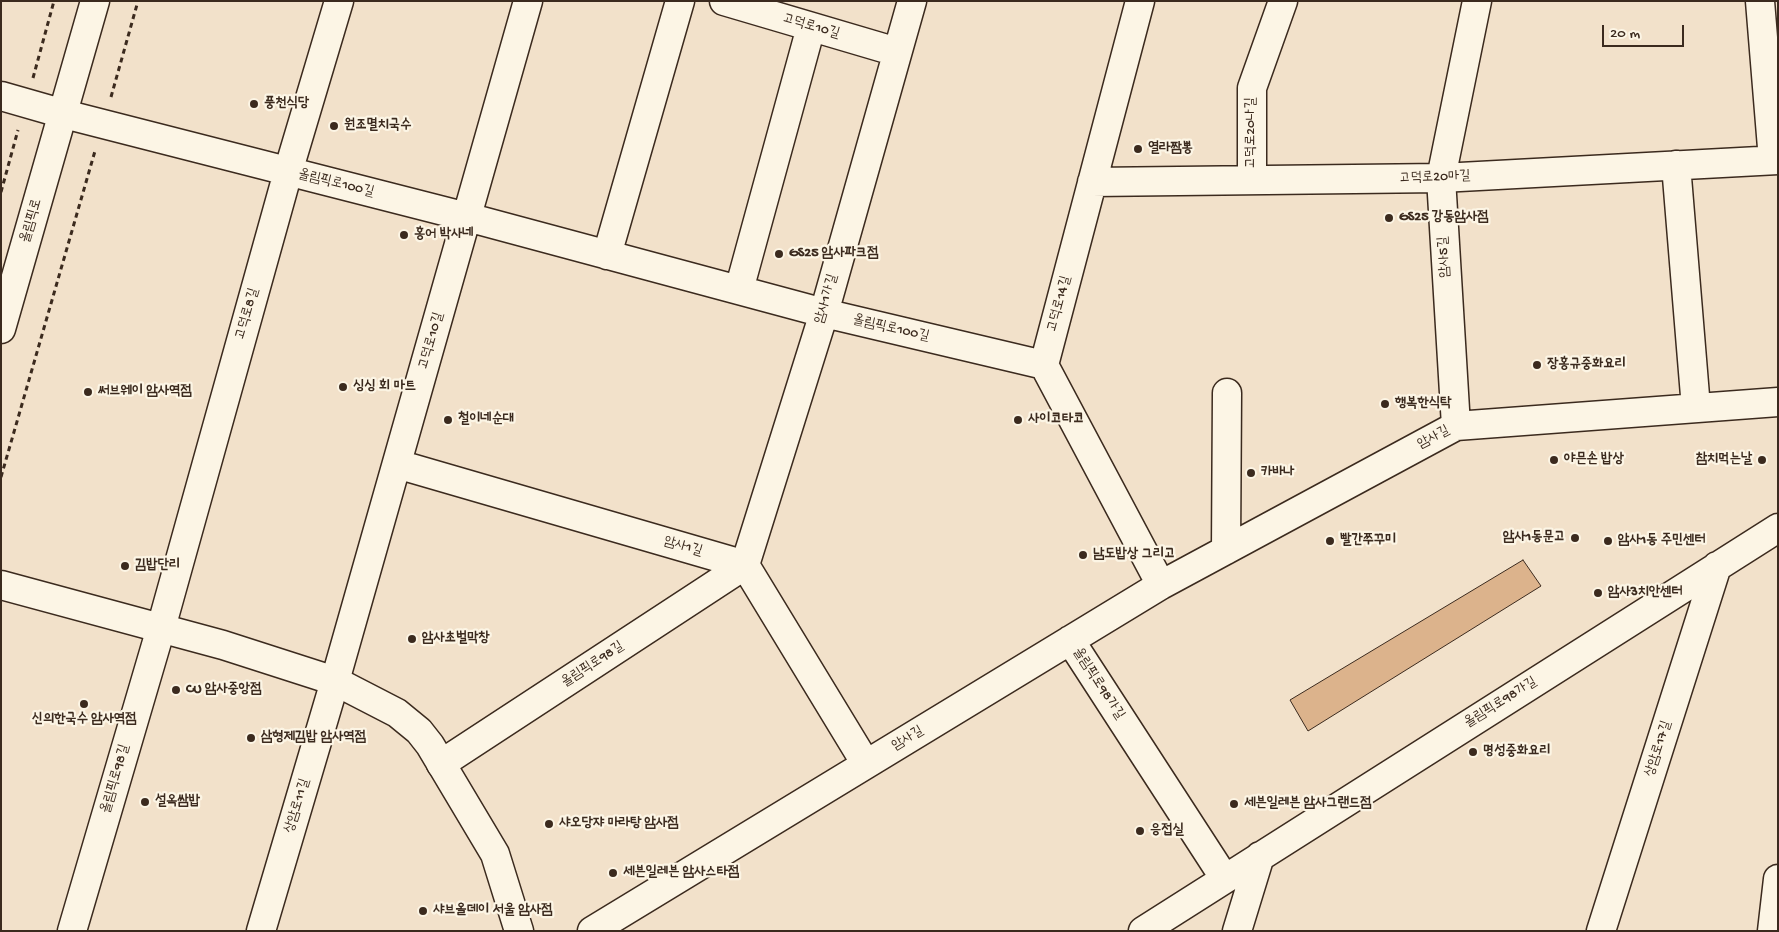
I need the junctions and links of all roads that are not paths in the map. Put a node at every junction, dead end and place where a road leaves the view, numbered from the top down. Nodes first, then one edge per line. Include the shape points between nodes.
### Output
1 (95, 1) edge
2 (339, 1) edge
3 (528, 1) edge
4 (680, 1) edge
5 (724, 1) edge
6 (912, 1) edge
7 (1140, 1) edge
8 (1283, 1) edge
9 (1477, 1) edge
10 (1760, 1) edge
11 (811, 27) junction
12 (898, 52) junction
13 (1, 96) edge
14 (64, 114) junction
15 (1776, 160) edge
16 (1676, 165) junction
17 (288, 172) junction
18 (1441, 178) junction
19 (1252, 180) junction
20 (1092, 182) junction
21 (467, 217) junction
22 (607, 255) junction
23 (739, 290) junction
24 (824, 313) junction
25 (1, 329) edge
26 (1044, 365) junction
27 (1227, 393) dead end
28 (1778, 402) edge
29 (1696, 408) junction
30 (1456, 426) junction
31 (397, 464) junction
32 (1777, 531) edge
33 (1226, 550) junction
34 (745, 565) junction
35 (1717, 566) junction
36 (1, 584) edge
37 (1161, 585) junction
38 (161, 628) junction
39 (1070, 640) junction
40 (335, 681) junction
41 (441, 764) junction
42 (866, 764) junction
43 (1260, 856) junction
44 (1225, 878) junction
45 (1778, 879) edge
46 (72, 931) edge
47 (261, 931) edge
48 (519, 931) edge
49 (592, 931) edge
50 (1143, 931) edge
51 (1237, 931) edge
52 (1601, 931) edge
53 (1772, 931) edge

1 - 14 street, 올림픽로
2 - 17 street, 고덕로8길
3 - 21 street, 고덕로10길
4 - 22 street
5 - 11 street, 고덕로10길
6 - 12 street, 암사1가길
7 - 20 street, 고덕로14길
8 - 19 street, 고덕로20나길 via 1252,88
9 - 18 street, 암사5길
10 - 15 street
11 - 12 street, 고덕로10길
11 - 23 street
12 - 24 street, 암사1가길
13 - 14 street
14 - 17 street, 올림픽로100길
14 - 25 street, 올림픽로
15 - 16 street, 고덕로20마길
16 - 18 street, 고덕로20마길
16 - 29 street
17 - 21 street, 올림픽로100길
17 - 38 street, 고덕로8길
18 - 19 street, 고덕로20마길
18 - 30 street, 암사5길
19 - 20 street, 고덕로20마길
20 - 26 street, 고덕로14길
21 - 22 street, 올림픽로100길
21 - 31 street, 고덕로10길
22 - 23 street, 올림픽로100길
23 - 24 street, 올림픽로100길
24 - 26 street, 올림픽로100길
24 - 34 street, 암사1가길
26 - 37 street
27 - 33 street
28 - 29 street, 암사길
29 - 30 street, 암사길
30 - 33 street, 암사길
31 - 34 street, 암사1길
31 - 40 street, 고덕로10길
32 - 35 street, 올림픽로98가길
33 - 37 street, 암사길
34 - 41 street, 올림픽로98길
34 - 42 street
35 - 43 street, 올림픽로98가길
35 - 52 street, 상암로17길
36 - 38 street
37 - 39 street, 암사길
38 - 40 street
38 - 46 street, 올림픽로98길
39 - 42 street, 암사길
39 - 44 street, 올림픽로98가길
40 - 41 street via 397,713 419,731
40 - 47 street, 상암로11길
41 - 48 street via 495,854
42 - 49 street, 암사길
43 - 44 street, 올림픽로98가길
43 - 51 street
44 - 50 street, 올림픽로98가길
45 - 53 street

